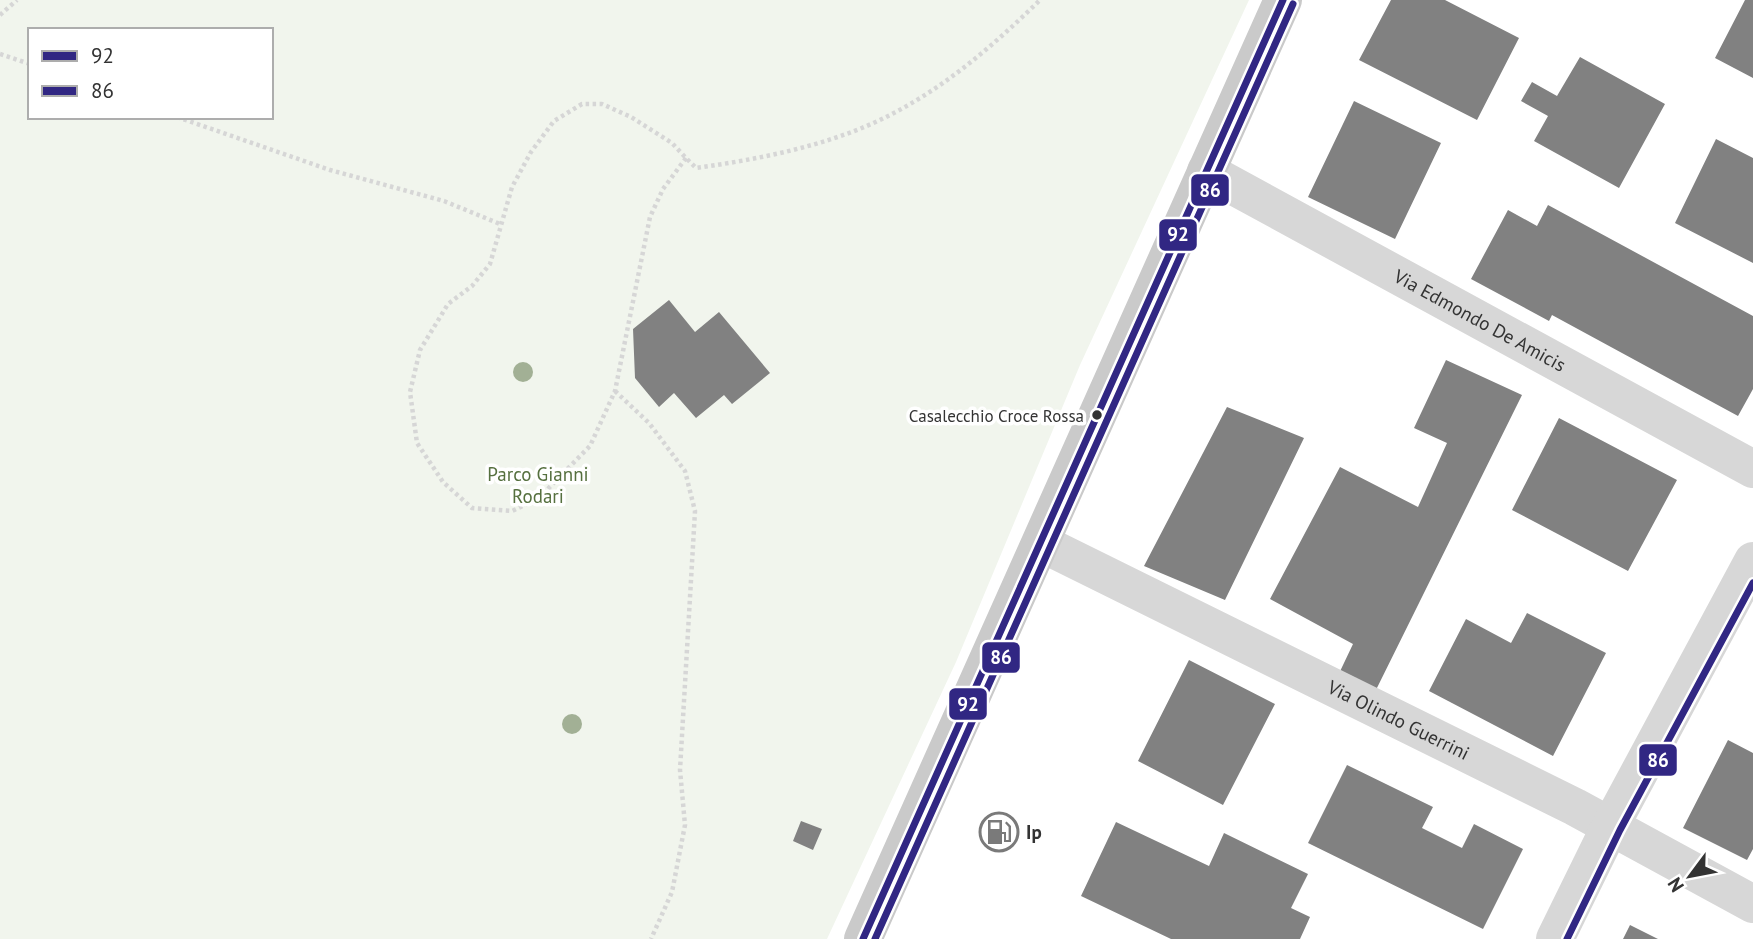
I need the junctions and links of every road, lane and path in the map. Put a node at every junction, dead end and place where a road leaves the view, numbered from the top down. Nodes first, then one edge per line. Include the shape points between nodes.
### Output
1 (16, 0) edge
2 (1040, 0) edge
3 (1283, 0) edge
4 (0, 15) edge
5 (0, 54) edge
6 (28, 63) edge
7 (183, 119) edge
8 (686, 158) junction
9 (1206, 171) junction
10 (500, 224) junction
11 (615, 391) junction
12 (1753, 469) edge
13 (1041, 543) junction
14 (1753, 561) edge
15 (1611, 825) junction
16 (1753, 904) edge
17 (651, 939) edge
18 (863, 939) edge
19 (1555, 939) edge

1 - 4 path
2 - 8 path via 958,73 890,115 782,153 696,169
3 - 9 main road
5 - 6 path
7 - 10 path via 330,170 444,201
8 - 10 path via 672,143 631,117 602,104 582,104 554,121 531,152 512,187
8 - 11 path via 650,217
9 - 12 street, Via Edmondo De Amicis
9 - 13 main road
10 - 11 path via 490,264 472,286 448,304 420,350 410,391 417,443 443,482 471,508 512,511 538,499 590,446
11 - 17 path via 649,423 685,471 695,511 680,758 685,825 672,892
13 - 15 street, Via Olindo Guerrini
13 - 18 main road
14 - 15 street
15 - 16 street, Via Olindo Guerrini
15 - 19 street

